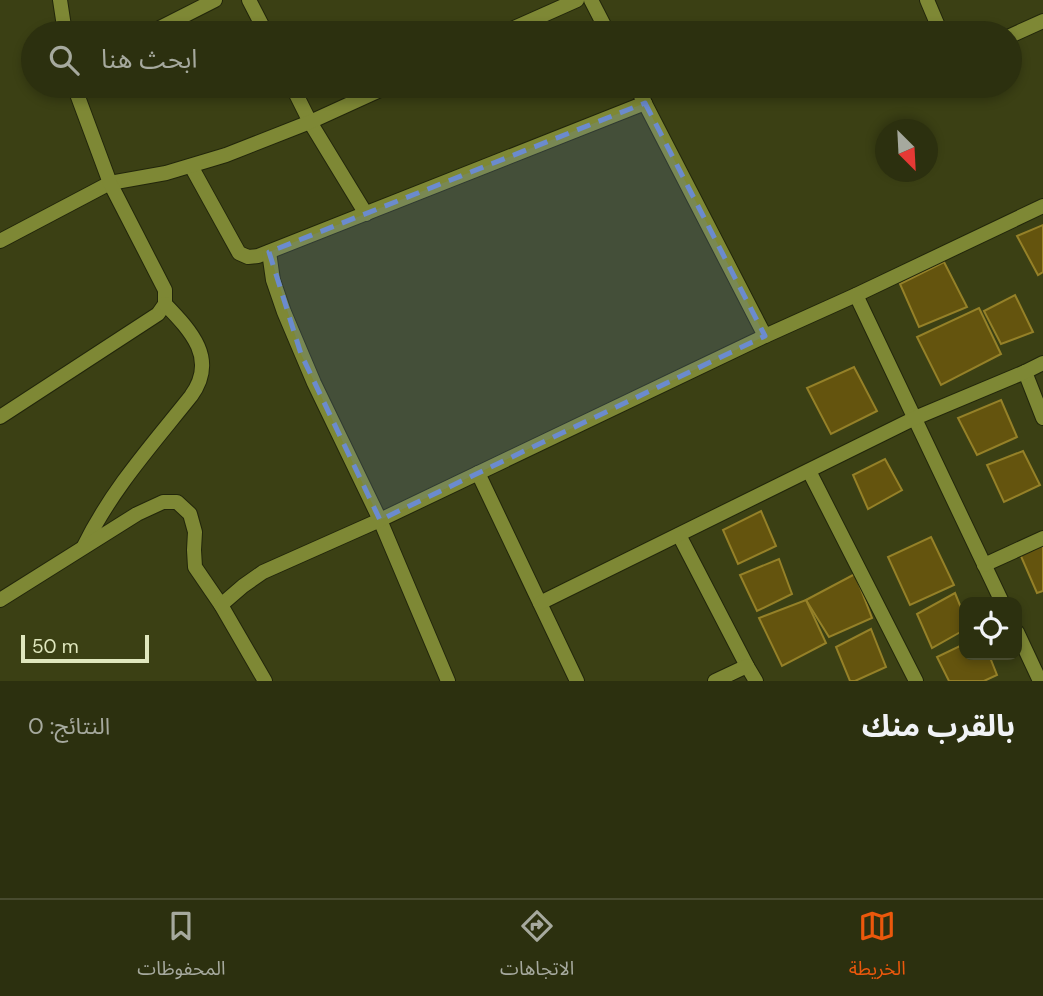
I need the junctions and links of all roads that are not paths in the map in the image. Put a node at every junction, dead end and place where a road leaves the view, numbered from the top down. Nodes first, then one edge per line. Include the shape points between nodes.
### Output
1 (60, 0) edge
2 (215, 0) edge
3 (249, 0) edge
4 (577, 0) edge
5 (591, 0) edge
6 (927, 0) edge
7 (557, 4) edge
8 (63, 21) edge
9 (174, 21) edge
10 (260, 21) edge
11 (525, 21) edge
12 (602, 21) edge
13 (936, 21) edge
14 (1043, 21) edge
15 (1022, 31) edge
16 (78, 98) edge
17 (298, 98) edge
18 (363, 98) edge
19 (642, 98) edge
20 (645, 103) junction
21 (310, 122) junction
22 (191, 166) junction
23 (110, 183) junction
24 (1043, 206) edge
25 (366, 214) junction
26 (0, 241) edge
27 (269, 252) junction
28 (856, 295) junction
29 (165, 304) junction
30 (765, 336) junction
31 (1043, 363) edge
32 (1025, 372) junction
33 (0, 417) edge
34 (915, 418) junction
35 (1043, 418) edge
36 (809, 471) junction
37 (478, 473) junction
38 (380, 520) junction
39 (679, 535) junction
40 (1043, 538) edge
41 (83, 548) junction
42 (985, 565) junction
43 (1000, 597) edge
44 (0, 600) edge
45 (540, 603) junction
46 (222, 605) junction
47 (1022, 643) edge
48 (747, 666) junction
49 (265, 681) edge
50 (448, 681) edge
51 (577, 681) edge
52 (715, 681) edge
53 (756, 681) edge
54 (916, 681) edge
55 (1040, 681) edge

1 - 8 street
2 - 9 street
3 - 10 street
4 - 7 street
5 - 12 street
6 - 13 street
7 - 11 street
14 - 15 street
16 - 23 street
17 - 21 street
18 - 21 street
19 - 20 street
20 - 25 street
20 - 30 street
21 - 22 street
21 - 25 street
22 - 23 street
22 - 27 street via 239,253 248,257
23 - 26 street
23 - 29 street via 166,290
24 - 28 street
25 - 27 street
27 - 38 street via 284,312
28 - 30 street
28 - 34 street
29 - 33 street via 158,314
29 - 41 street via 200,350 201,379 113,495
30 - 37 street
31 - 32 street
32 - 34 street
32 - 35 street
34 - 36 street
34 - 42 street
36 - 39 street
36 - 54 street
37 - 38 street
37 - 45 street
38 - 46 street via 263,572
38 - 50 street
39 - 45 street
39 - 48 street
40 - 42 street
41 - 44 street
41 - 46 street via 137,514 163,502 177,502 193,523 195,567
42 - 43 street
45 - 51 street
46 - 49 street
47 - 55 street
48 - 52 street
48 - 53 street

